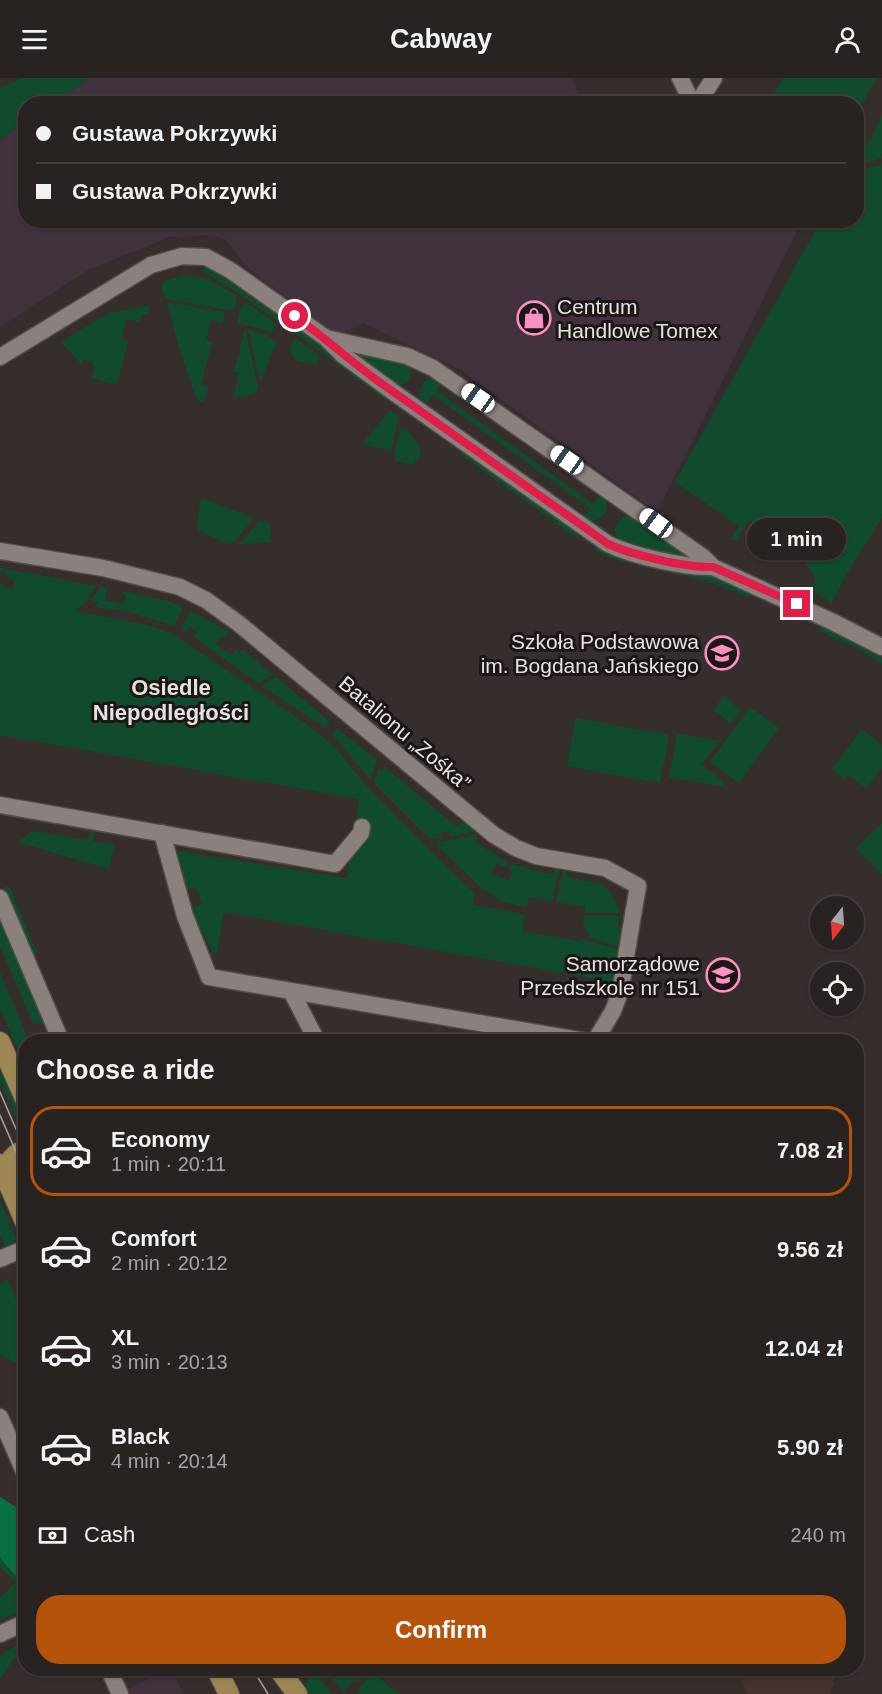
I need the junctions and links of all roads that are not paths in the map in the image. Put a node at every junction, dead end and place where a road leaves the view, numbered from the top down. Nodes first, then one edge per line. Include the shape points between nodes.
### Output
1 (680, 78) edge
2 (714, 78) edge
3 (690, 96) edge
4 (701, 96) edge
5 (326, 338) junction
6 (0, 357) edge
7 (0, 551) edge
8 (713, 567) junction
9 (882, 647) edge
10 (0, 805) edge
11 (362, 827) dead end
12 (162, 833) junction
13 (0, 898) edge
14 (291, 991) junction
15 (58, 1034) edge
16 (313, 1034) edge
17 (544, 1034) edge
18 (599, 1034) edge
19 (0, 1042) edge
20 (18, 1083) edge
21 (18, 1153) edge
22 (4, 1173) edge
23 (18, 1205) edge
24 (18, 1251) edge
25 (0, 1259) edge
26 (0, 1417) edge
27 (18, 1458) edge
28 (18, 1626) edge
29 (0, 1634) edge
30 (112, 1676) edge
31 (220, 1676) edge
32 (284, 1676) edge
33 (120, 1694) edge
34 (229, 1694) edge
35 (297, 1694) edge

1 - 3 street
2 - 4 street
5 - 6 street via 221,264 187,255 141,270
5 - 8 street via 407,356 434,368
5 - 8 street via 378,381 608,544 688,565
7 - 18 street, Batalionu „Zośka” via 125,573 196,594 238,623 494,835 528,853 605,868 638,886 620,992
8 - 9 street
10 - 12 street
11 - 12 street via 335,864
12 - 14 street via 185,916 209,977
13 - 15 street
14 - 16 street
14 - 17 street
19 - 20 main road
21 - 22 main road
22 - 23 main road
24 - 25 street
26 - 27 street
28 - 29 street
30 - 33 street
31 - 34 main road
32 - 35 main road

